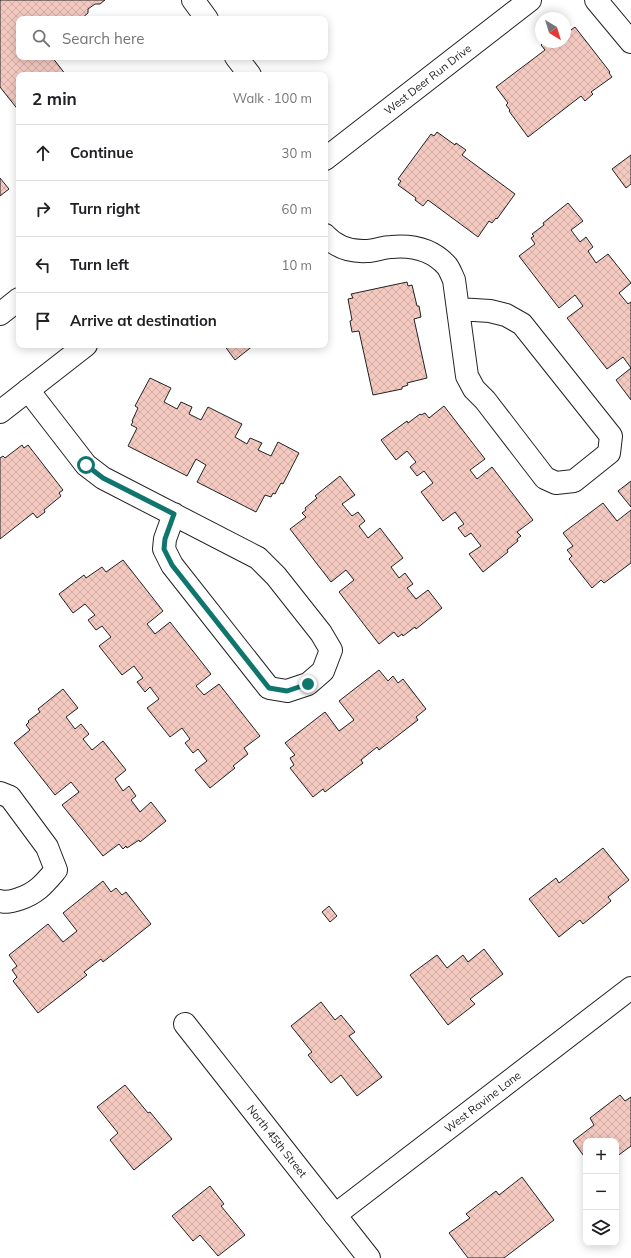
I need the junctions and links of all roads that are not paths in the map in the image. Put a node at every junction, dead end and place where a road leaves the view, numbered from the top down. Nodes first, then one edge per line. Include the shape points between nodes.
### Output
1 (193, 0) edge
2 (530, 0) edge
3 (596, 0) edge
4 (205, 16) edge
5 (631, 42) edge
6 (238, 60) edge
7 (248, 72) edge
8 (328, 157) edge
9 (328, 238) edge
10 (16, 301) edge
11 (458, 309) junction
12 (0, 314) edge
13 (82, 348) edge
14 (28, 390) junction
15 (0, 412) edge
16 (174, 514) junction
17 (0, 793) edge
18 (0, 901) edge
19 (631, 988) edge
20 (185, 1024) dead end
21 (335, 1215) junction
22 (369, 1258) edge

1 - 4 street
2 - 8 street, West Deer Run Drive
3 - 5 street
6 - 7 street
9 - 11 street via 347,250 414,247 430,251 447,266 454,280
10 - 12 street
11 - 11 street via 467,376 474,390 485,400 546,478 556,483 574,481 609,453 611,436 522,324 506,315 490,311
13 - 14 street
14 - 15 street
14 - 16 street via 86,465 103,478
16 - 16 street via 258,558 276,576 321,633 331,650 323,671 308,684 287,691 269,688 172,565 164,549
17 - 18 street via 10,797 47,847 56,870 30,895 7,903
19 - 21 street, West Ravine Lane
20 - 21 street, North 45th Street
21 - 22 street, North 45th Street

